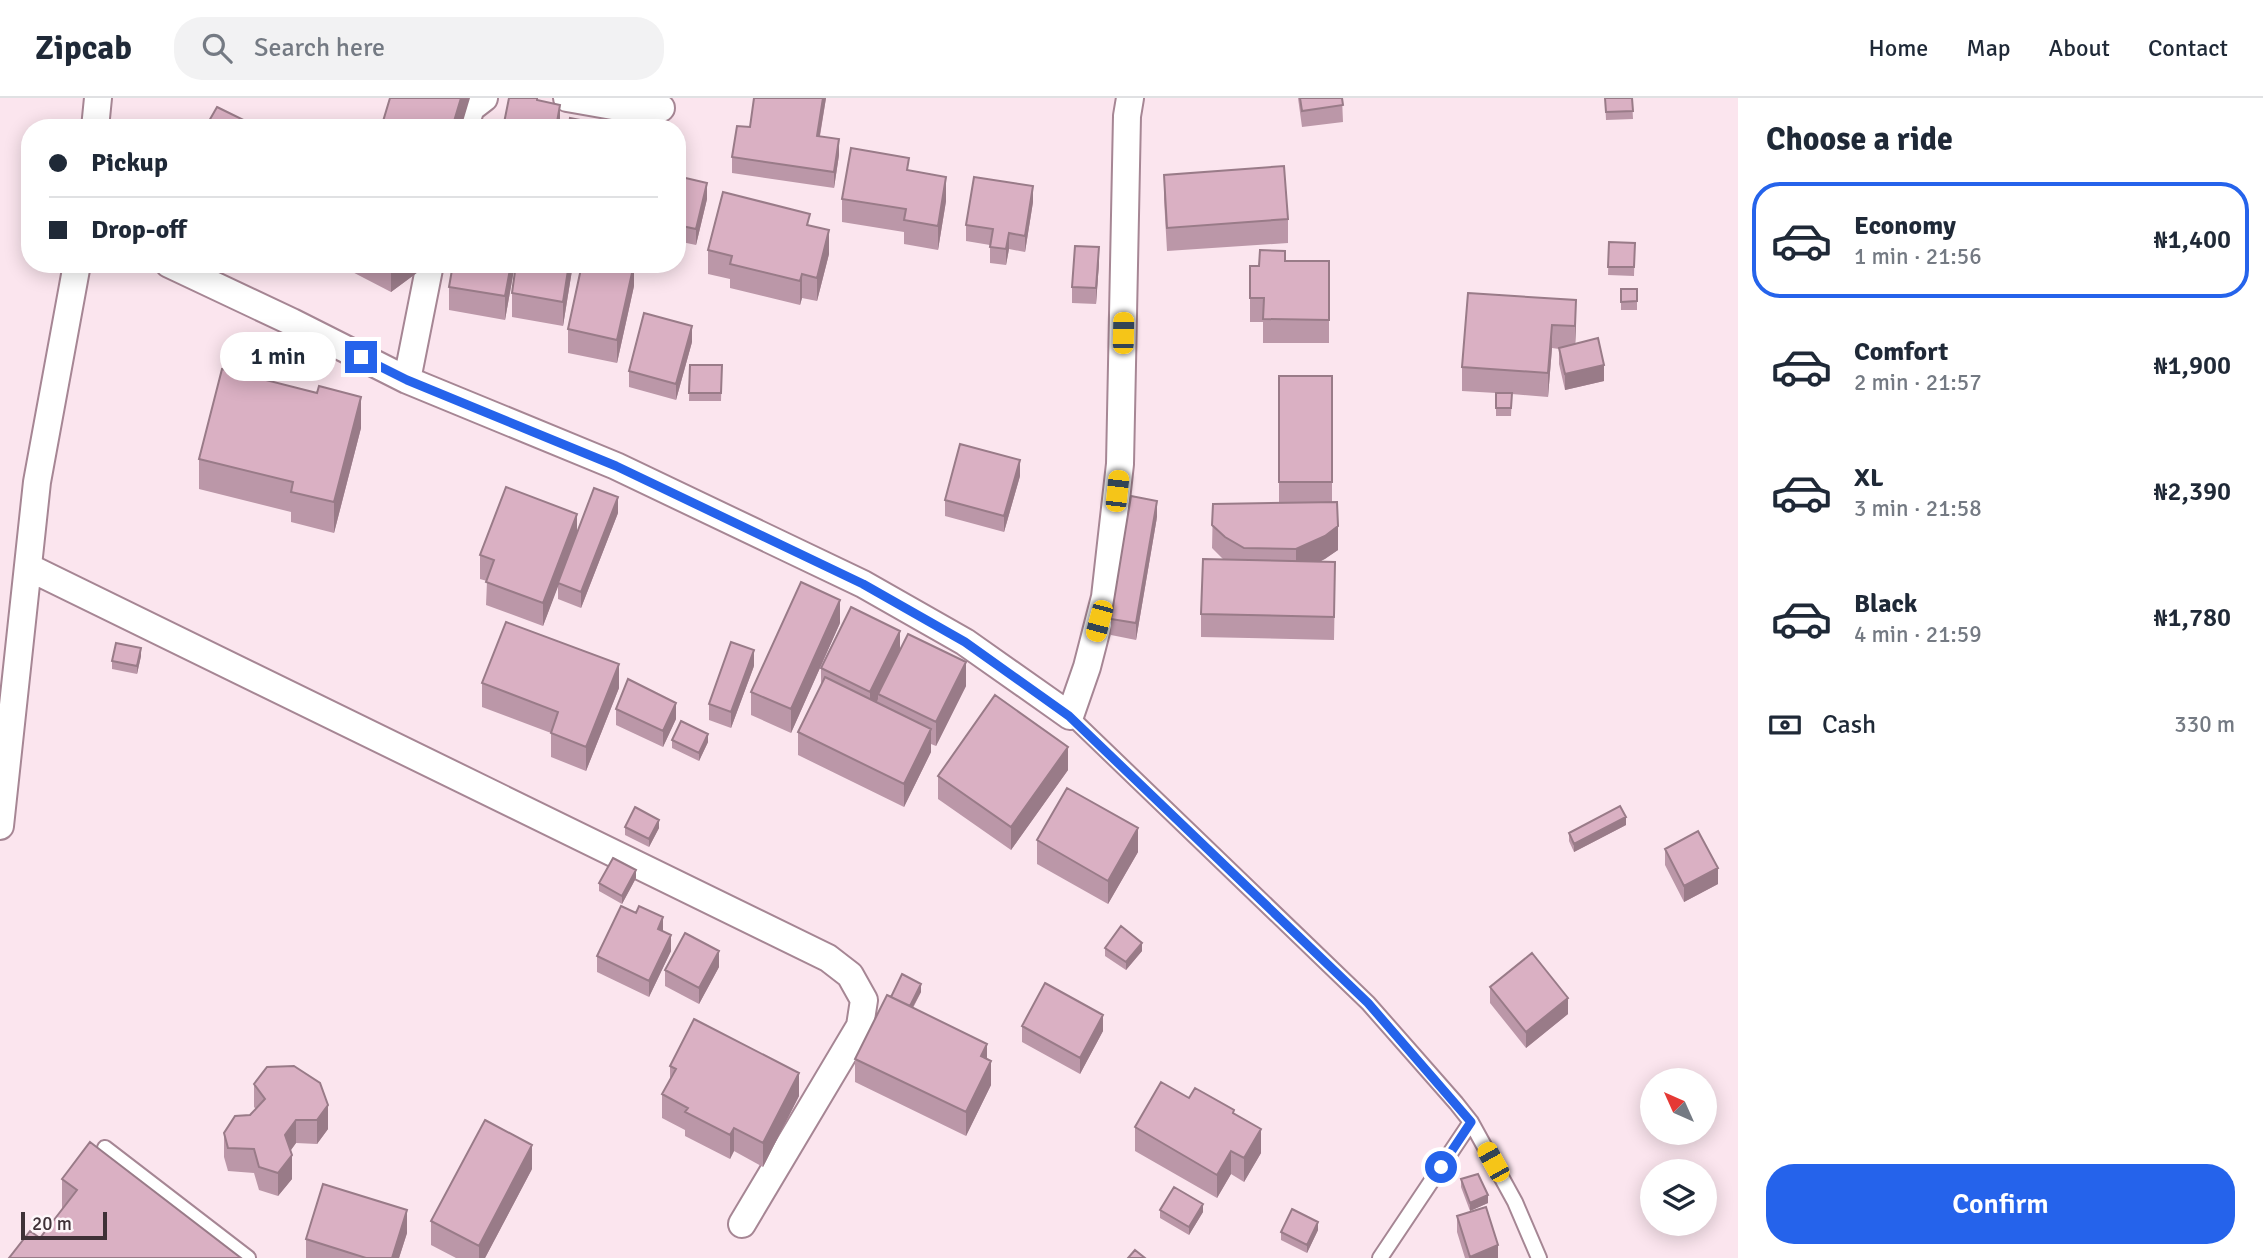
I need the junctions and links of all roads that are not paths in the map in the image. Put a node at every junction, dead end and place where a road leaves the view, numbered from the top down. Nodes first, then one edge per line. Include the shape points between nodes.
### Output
1 (98, 98) edge
2 (484, 98) edge
3 (567, 98) edge
4 (1130, 98) edge
5 (661, 108) dead end
6 (96, 119) edge
7 (467, 119) edge
8 (75, 273) edge
9 (188, 273) edge
10 (428, 273) edge
11 (407, 380) junction
12 (28, 567) junction
13 (1069, 716) junction
14 (0, 826) edge
15 (1471, 1122) junction
16 (105, 1147) dead end
17 (742, 1224) dead end
18 (248, 1258) edge
19 (1380, 1258) edge
20 (1539, 1258) edge

1 - 6 street
2 - 7 street via 471,108
3 - 5 street via 624,108
4 - 13 street via 1120,464 1105,597
8 - 12 street via 37,482
9 - 11 street
10 - 11 street
11 - 13 street via 616,466 863,584 965,642
12 - 14 street
12 - 17 street via 828,958 850,975 864,1000 860,1026
13 - 15 lane via 1368,1003
15 - 19 lane
15 - 20 lane via 1515,1202
16 - 18 lane

